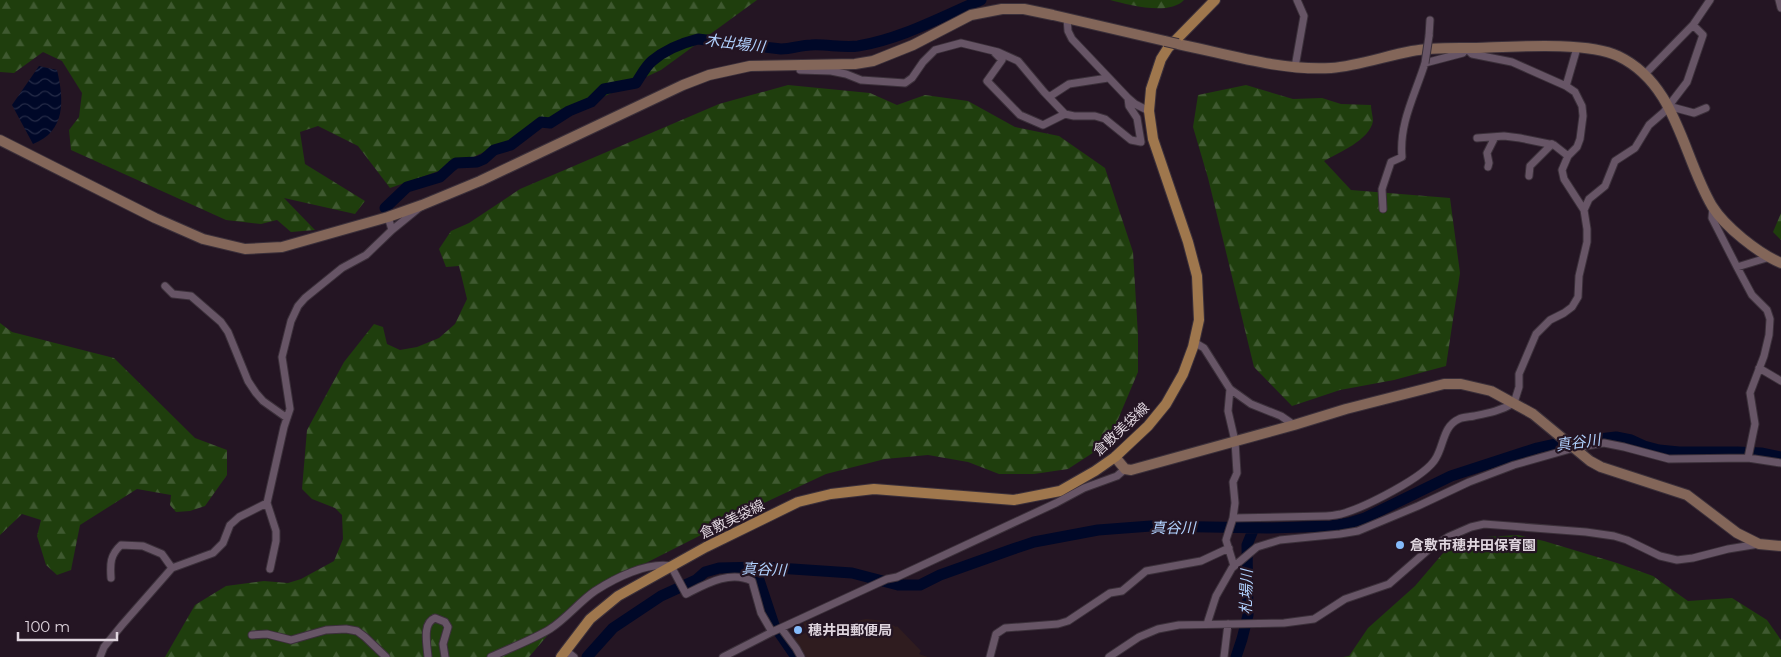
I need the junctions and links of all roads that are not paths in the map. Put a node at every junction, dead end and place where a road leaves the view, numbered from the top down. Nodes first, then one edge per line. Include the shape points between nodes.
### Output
1 (1215, 0) edge
2 (1297, 0) edge
3 (1710, 0) edge
4 (1779, 0) edge
5 (1781, 8) edge
6 (1067, 18) junction
7 (1430, 20) dead end
8 (1693, 25) junction
9 (1466, 48) junction
10 (1576, 48) junction
11 (992, 51) junction
12 (1424, 63) junction
13 (771, 65) junction
14 (1296, 67) junction
15 (1645, 74) junction
16 (1108, 78) junction
17 (1566, 86) junction
18 (1049, 97) junction
19 (1128, 98) junction
20 (1668, 106) junction
21 (1706, 108) dead end
22 (1149, 111) junction
23 (1065, 114) junction
24 (1495, 137) junction
25 (1477, 138) dead end
26 (0, 140) edge
27 (1552, 144) junction
28 (1568, 156) junction
29 (1488, 167) dead end
30 (1529, 176) dead end
31 (422, 205) junction
32 (1713, 206) junction
33 (1383, 209) dead end
34 (1584, 210) junction
35 (388, 217) junction
36 (392, 230) junction
37 (1770, 257) junction
38 (1781, 263) edge
39 (1737, 267) junction
40 (165, 286) dead end
41 (1194, 342) junction
42 (1759, 368) junction
43 (1781, 381) edge
44 (1230, 389) junction
45 (1514, 403) junction
46 (287, 418) junction
47 (1294, 425) junction
48 (1235, 441) junction
49 (1572, 446) junction
50 (1748, 454) junction
51 (1115, 457) junction
52 (1781, 463) edge
53 (1125, 469) junction
54 (267, 503) junction
55 (1233, 518) junction
56 (1759, 544) junction
57 (1781, 546) edge
58 (1229, 548) junction
59 (1234, 566) junction
60 (172, 568) junction
61 (270, 569) dead end
62 (673, 570) junction
63 (111, 578) dead end
64 (1207, 624) junction
65 (1228, 624) junction
66 (777, 630) junction
67 (252, 635) dead end
68 (568, 655) edge
69 (100, 657) edge
70 (386, 657) edge
71 (428, 657) edge
72 (445, 657) edge
73 (491, 657) edge
74 (723, 657) edge
75 (801, 657) edge
76 (990, 657) edge
77 (1109, 657) edge
78 (1224, 657) edge

1 - 22 main road, 倉敷美袋線 via 1160,59 1151,89
2 - 14 street via 1304,16
3 - 8 street
4 - 5 street
6 - 13 street via 1024,10 988,11 971,14 913,45 873,61
6 - 14 street, bridge
6 - 16 street via 1072,39
7 - 12 street, bridge
8 - 15 street
8 - 20 street via 1703,35 1687,82
9 - 10 street
9 - 12 street via 1463,53
9 - 14 street via 1413,50 1331,68
9 - 17 street via 1472,54 1512,62
10 - 15 street via 1600,50 1618,56
10 - 17 street
11 - 13 street via 961,43 935,50 905,83 861,80 830,71
11 - 18 street via 1018,61
11 - 23 street via 1002,60 987,81 1020,115 1043,124
12 - 33 street via 1402,129 1402,157 1391,162 1382,189
13 - 31 street via 726,70 683,85
15 - 20 street
16 - 18 street via 1069,84
16 - 19 street
17 - 28 street via 1575,92 1583,116 1580,139
18 - 23 street
19 - 22 street
19 - 23 street via 1141,142 1131,140 1105,119
20 - 21 street via 1694,113
20 - 32 street
20 - 34 street via 1649,125 1636,148 1615,161 1605,186 1589,199
22 - 41 main road, 倉敷美袋線 via 1154,139 1197,276 1199,320
24 - 25 street
24 - 27 street
24 - 29 street via 1487,153
26 - 35 street via 184,232 245,248 282,247
27 - 28 street
27 - 30 street via 1530,166
28 - 34 street via 1562,170 1564,179
31 - 35 street
31 - 36 street
32 - 37 street via 1725,222
32 - 39 street via 1712,218
34 - 45 street via 1588,242 1579,276 1578,297 1572,307 1550,320 1536,334 1519,374
35 - 36 street
36 - 46 street via 366,255 342,268 298,306 282,357 290,410
37 - 38 street
37 - 39 street
39 - 42 street via 1770,319 1769,335
40 - 46 street via 173,294 191,296 221,322 256,393
41 - 44 street via 1204,348
41 - 51 main road, 倉敷美袋線 via 1183,374 1166,404
42 - 43 street
42 - 50 street via 1750,393 1755,424
44 - 47 street via 1251,404 1282,416
44 - 48 street via 1228,411
45 - 47 street via 1492,391 1444,384
45 - 49 street
45 - 55 street via 1499,411 1458,419 1446,433 1428,469 1353,510 1326,516
46 - 54 street
47 - 48 street
48 - 53 street
48 - 55 street via 1237,473 1232,482
49 - 50 street via 1604,443 1668,459
49 - 56 street via 1601,467 1687,495 1737,533
49 - 59 street via 1468,482 1358,530 1280,540 1257,548
50 - 52 street
51 - 53 street
51 - 62 main road, 倉敷美袋線 via 1060,491 1014,500 874,489 798,502 706,547
53 - 66 street via 1117,476 1084,488
54 - 60 street via 230,525 223,543 213,553
54 - 61 street via 276,531
55 - 58 street via 1226,540
56 - 57 street
56 - 65 street via 1677,560 1614,536 1484,524 1448,537 1389,584 1345,599 1314,620
58 - 59 street
58 - 76 street via 1201,561 1146,571 1122,591 1110,593 1068,621 1005,628 996,634
59 - 64 street via 1216,596
60 - 63 street via 162,554 143,546 121,545 111,556
60 - 69 street via 104,647
62 - 66 street via 686,594 726,577 752,581 761,612
62 - 68 main road, 倉敷美袋線 via 618,596 590,619
62 - 73 street via 661,564 615,580 595,591 550,629
64 - 65 street
64 - 77 street via 1158,629
65 - 78 street
66 - 74 street
66 - 75 street
67 - 70 street via 266,634 291,640 326,630 346,629 357,631
71 - 72 street via 427,625 436,618 446,622 448,627 443,644

